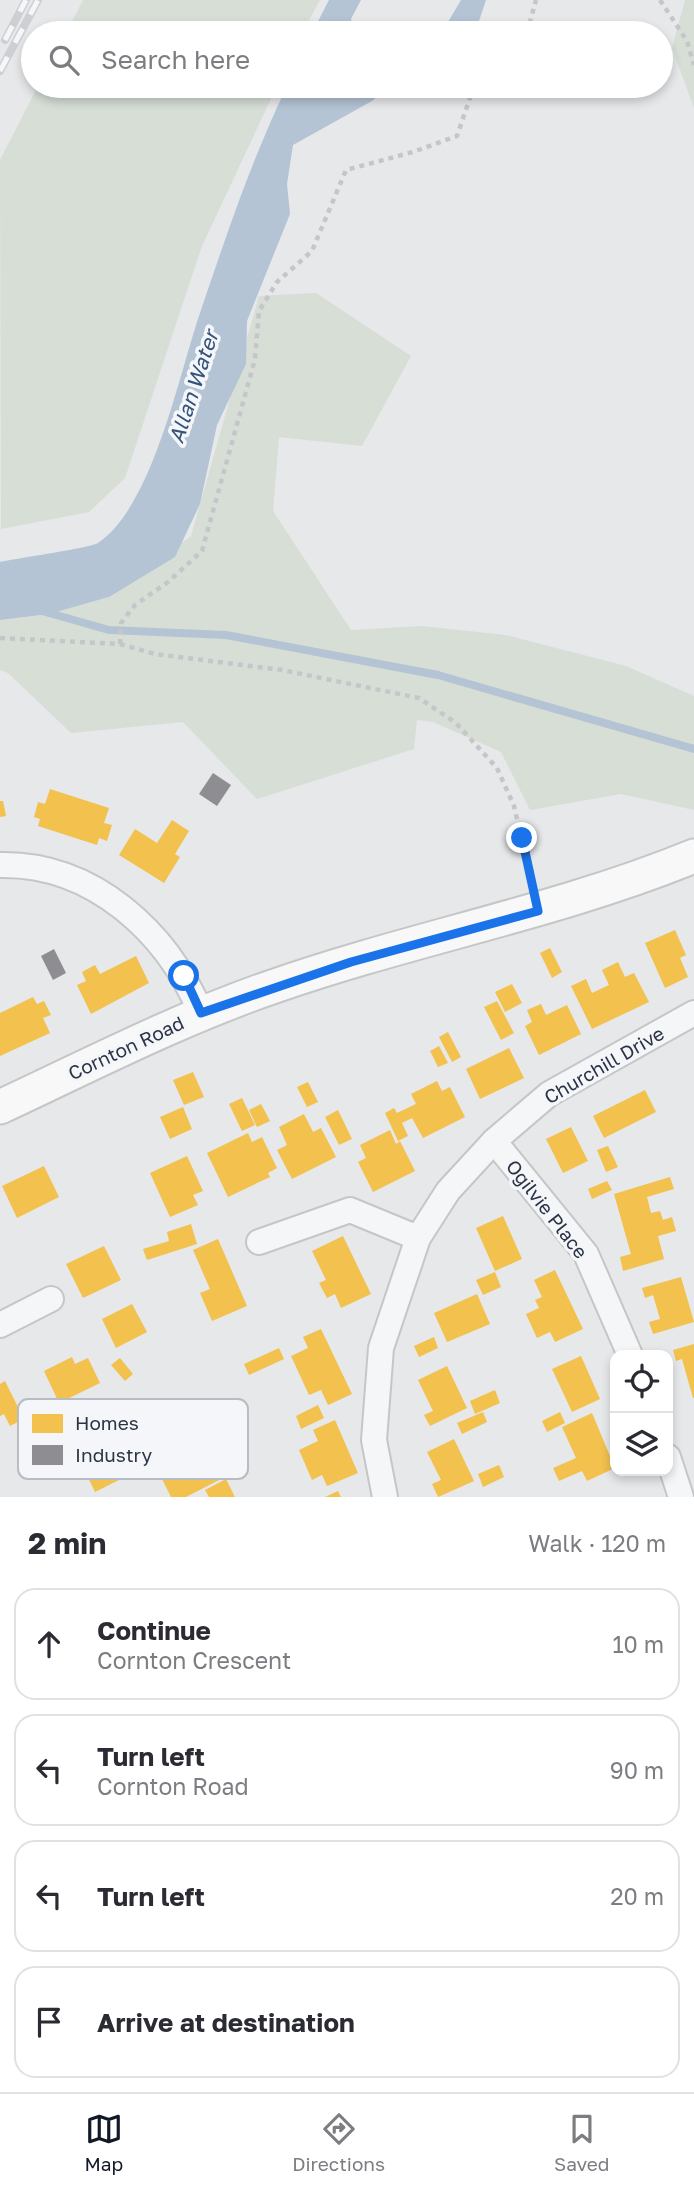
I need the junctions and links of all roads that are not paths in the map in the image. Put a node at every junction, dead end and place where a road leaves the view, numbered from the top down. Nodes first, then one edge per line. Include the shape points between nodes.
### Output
1 (694, 856) edge
2 (0, 865) edge
3 (201, 1013) junction
4 (694, 1013) edge
5 (0, 1107) edge
6 (494, 1142) junction
7 (418, 1238) junction
8 (260, 1242) dead end
9 (51, 1299) dead end
10 (0, 1325) edge
11 (628, 1350) edge
12 (673, 1472) edge
13 (385, 1497) edge
14 (681, 1497) edge

1 - 3 main road, Cornton Road via 630,882 351,962
2 - 3 street via 18,864 83,883 116,901 144,924 166,951
3 - 5 main road, Cornton Road
4 - 6 street, Churchill Drive via 549,1094
6 - 7 street, Churchill Drive via 448,1191
6 - 11 street, Ogilvie Place via 586,1254
7 - 8 street via 350,1210
7 - 13 street, Churchill Drive via 380,1348 374,1440
9 - 10 street
12 - 14 street

